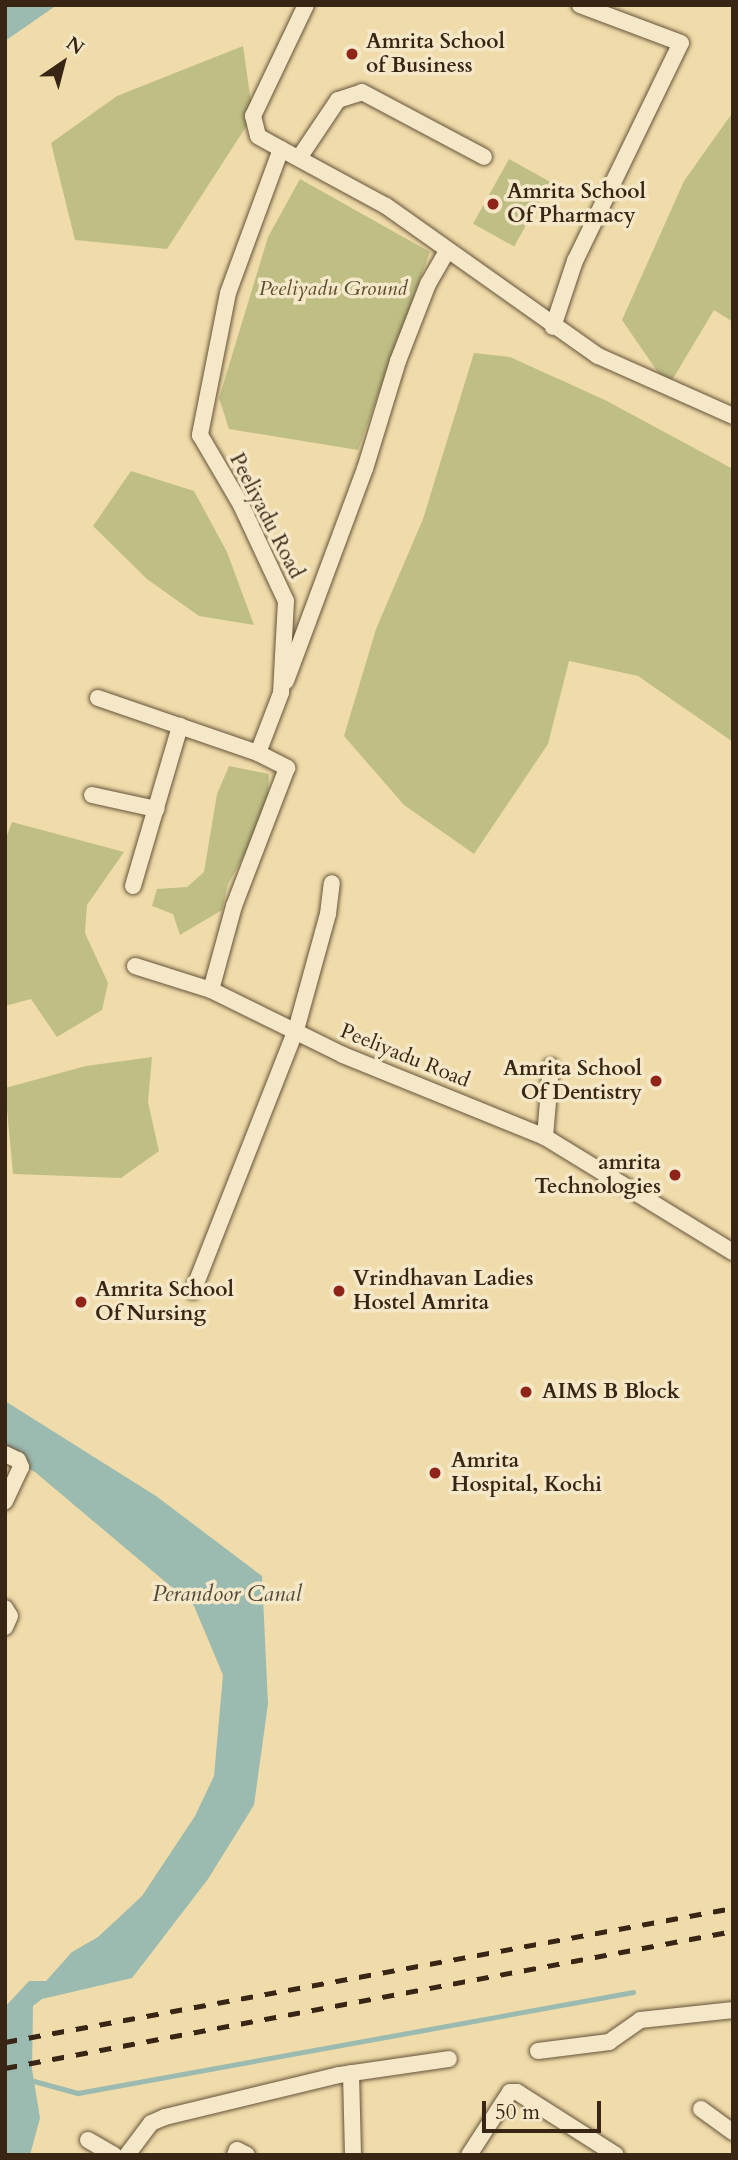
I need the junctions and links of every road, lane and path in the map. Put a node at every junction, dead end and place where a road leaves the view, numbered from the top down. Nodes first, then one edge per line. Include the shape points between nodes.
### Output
1 (306, 5) edge
2 (580, 5) edge
3 (281, 149) junction
4 (484, 157) dead end
5 (299, 158) junction
6 (448, 250) junction
7 (553, 327) junction
8 (733, 416) edge
9 (281, 693) junction
10 (98, 698) dead end
11 (180, 726) junction
12 (258, 753) junction
13 (92, 795) dead end
14 (156, 809) junction
15 (332, 883) dead end
16 (133, 886) dead end
17 (135, 966) dead end
18 (211, 990) junction
19 (296, 1030) junction
20 (551, 1066) dead end
21 (545, 1137) junction
22 (733, 1252) edge
23 (193, 1291) dead end
24 (5, 1454) edge
25 (5, 1503) edge
26 (5, 1608) edge
27 (5, 1627) edge
28 (733, 2010) edge
29 (538, 2050) dead end
30 (449, 2059) dead end
31 (351, 2073) junction
32 (701, 2109) dead end
33 (733, 2132) edge
34 (88, 2140) dead end
35 (114, 2155) edge
36 (127, 2155) edge
37 (235, 2155) edge
38 (247, 2155) edge
39 (353, 2155) edge
40 (468, 2155) edge
41 (616, 2155) edge

1 - 3 street via 253,116 258,136
2 - 7 street via 681,43 575,261
3 - 5 street
3 - 9 street, Peeliyadu Road via 228,293 200,435 241,505 286,601
4 - 5 street via 362,92 338,100
5 - 6 street via 386,206
6 - 7 street
6 - 9 street via 428,284 398,361 365,470
7 - 8 street via 598,356
9 - 12 street, Peeliyadu Road
10 - 11 street
11 - 12 street
11 - 14 street
12 - 18 street via 287,768 234,906
13 - 14 street
14 - 16 street
15 - 19 street
17 - 18 street, Peeliyadu Road
18 - 19 street, Peeliyadu Road
19 - 21 street, Peeliyadu Road via 343,1055
19 - 23 street
20 - 21 street
21 - 22 street, Peeliyadu Road
24 - 25 street via 18,1460 21,1467
26 - 27 street via 10,1616
28 - 29 street via 640,2020 609,2042
30 - 31 street
31 - 36 street via 165,2117 151,2123
31 - 39 street
32 - 33 street
34 - 35 street
37 - 38 street via 237,2150
40 - 41 street via 510,2092 517,2092

